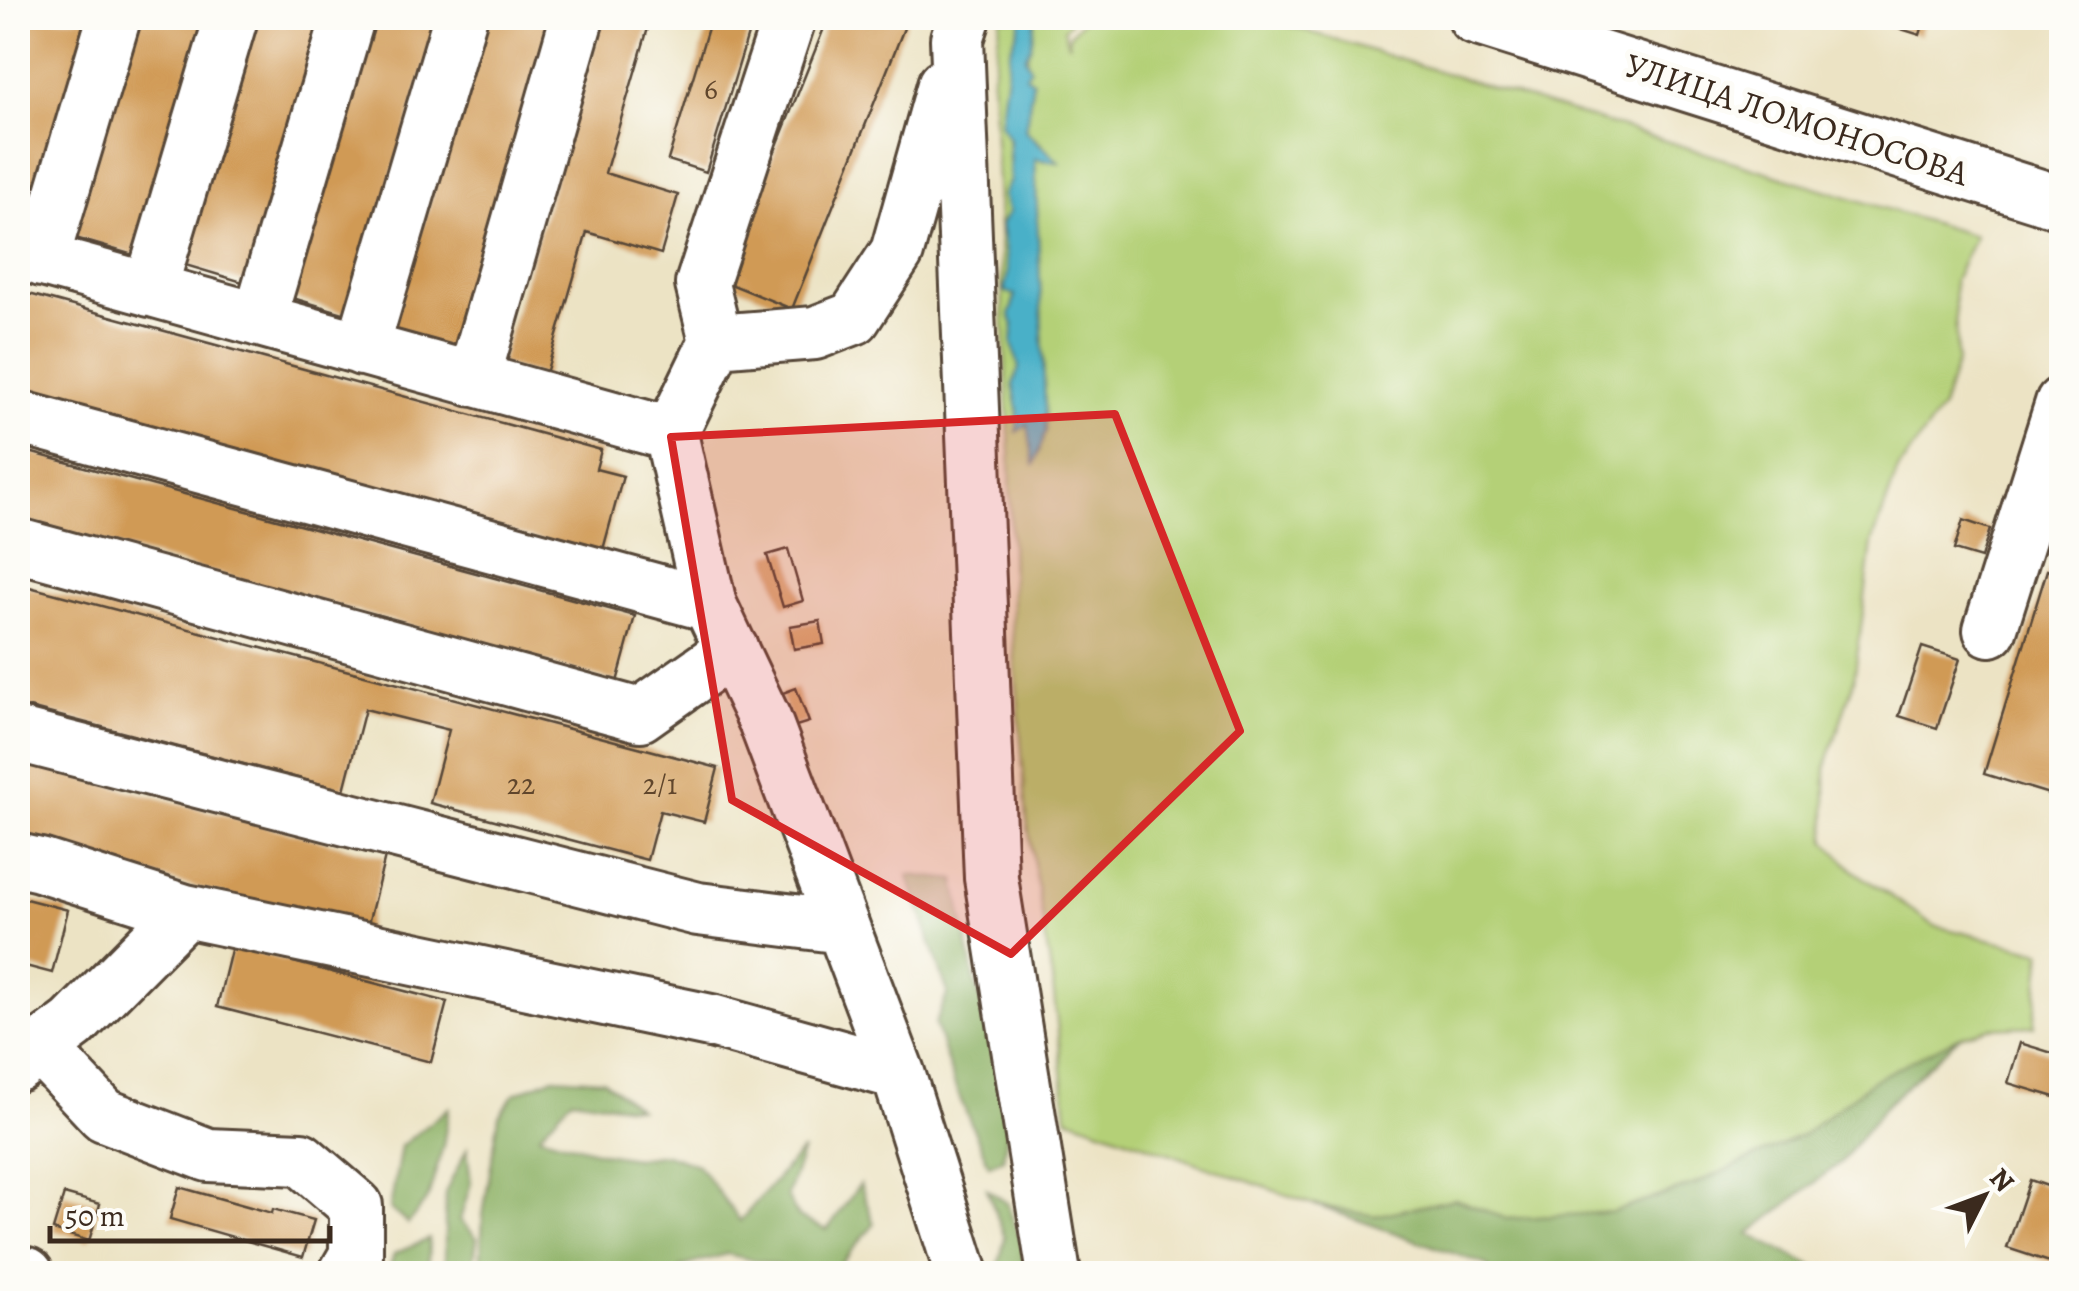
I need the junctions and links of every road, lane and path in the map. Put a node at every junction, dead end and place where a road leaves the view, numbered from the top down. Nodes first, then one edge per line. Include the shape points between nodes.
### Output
1 (114, 18) edge
2 (231, 18) edge
3 (348, 18) edge
4 (460, 18) edge
5 (577, 18) edge
6 (790, 18) edge
7 (1474, 18) edge
8 (961, 28) edge
9 (2062, 203) edge
10 (30, 257) edge
11 (150, 290) junction
12 (259, 320) junction
13 (716, 341) junction
14 (362, 349) junction
15 (473, 380) junction
16 (2062, 403) edge
17 (18, 417) edge
18 (671, 434) junction
19 (18, 545) edge
20 (721, 628) junction
21 (1990, 630) dead end
22 (18, 735) edge
23 (18, 860) edge
24 (184, 911) junction
25 (843, 927) junction
26 (29, 1056) edge
27 (898, 1073) junction
28 (18, 1272) edge
29 (27, 1274) edge
30 (344, 1274) edge
31 (962, 1274) edge
32 (1054, 1274) edge

1 - 10 street
2 - 11 street
3 - 12 street
4 - 14 street
5 - 15 street
6 - 13 street via 702,284
7 - 9 street, УЛИЦА ЛОМОНОСОВА
8 - 13 street via 897,252 854,318 815,333
8 - 32 street via 991,878
10 - 11 street
11 - 12 street
12 - 14 street
13 - 18 street
14 - 15 street
15 - 18 street
16 - 21 street
17 - 20 street
18 - 20 street
19 - 20 street via 640,714
20 - 25 street via 766,721
22 - 25 street via 698,909
23 - 24 street
24 - 26 street via 73,1024
24 - 27 street via 715,1022
25 - 27 street
26 - 30 street via 104,1115 208,1154 300,1159 356,1206 356,1255
27 - 31 street
28 - 29 street

